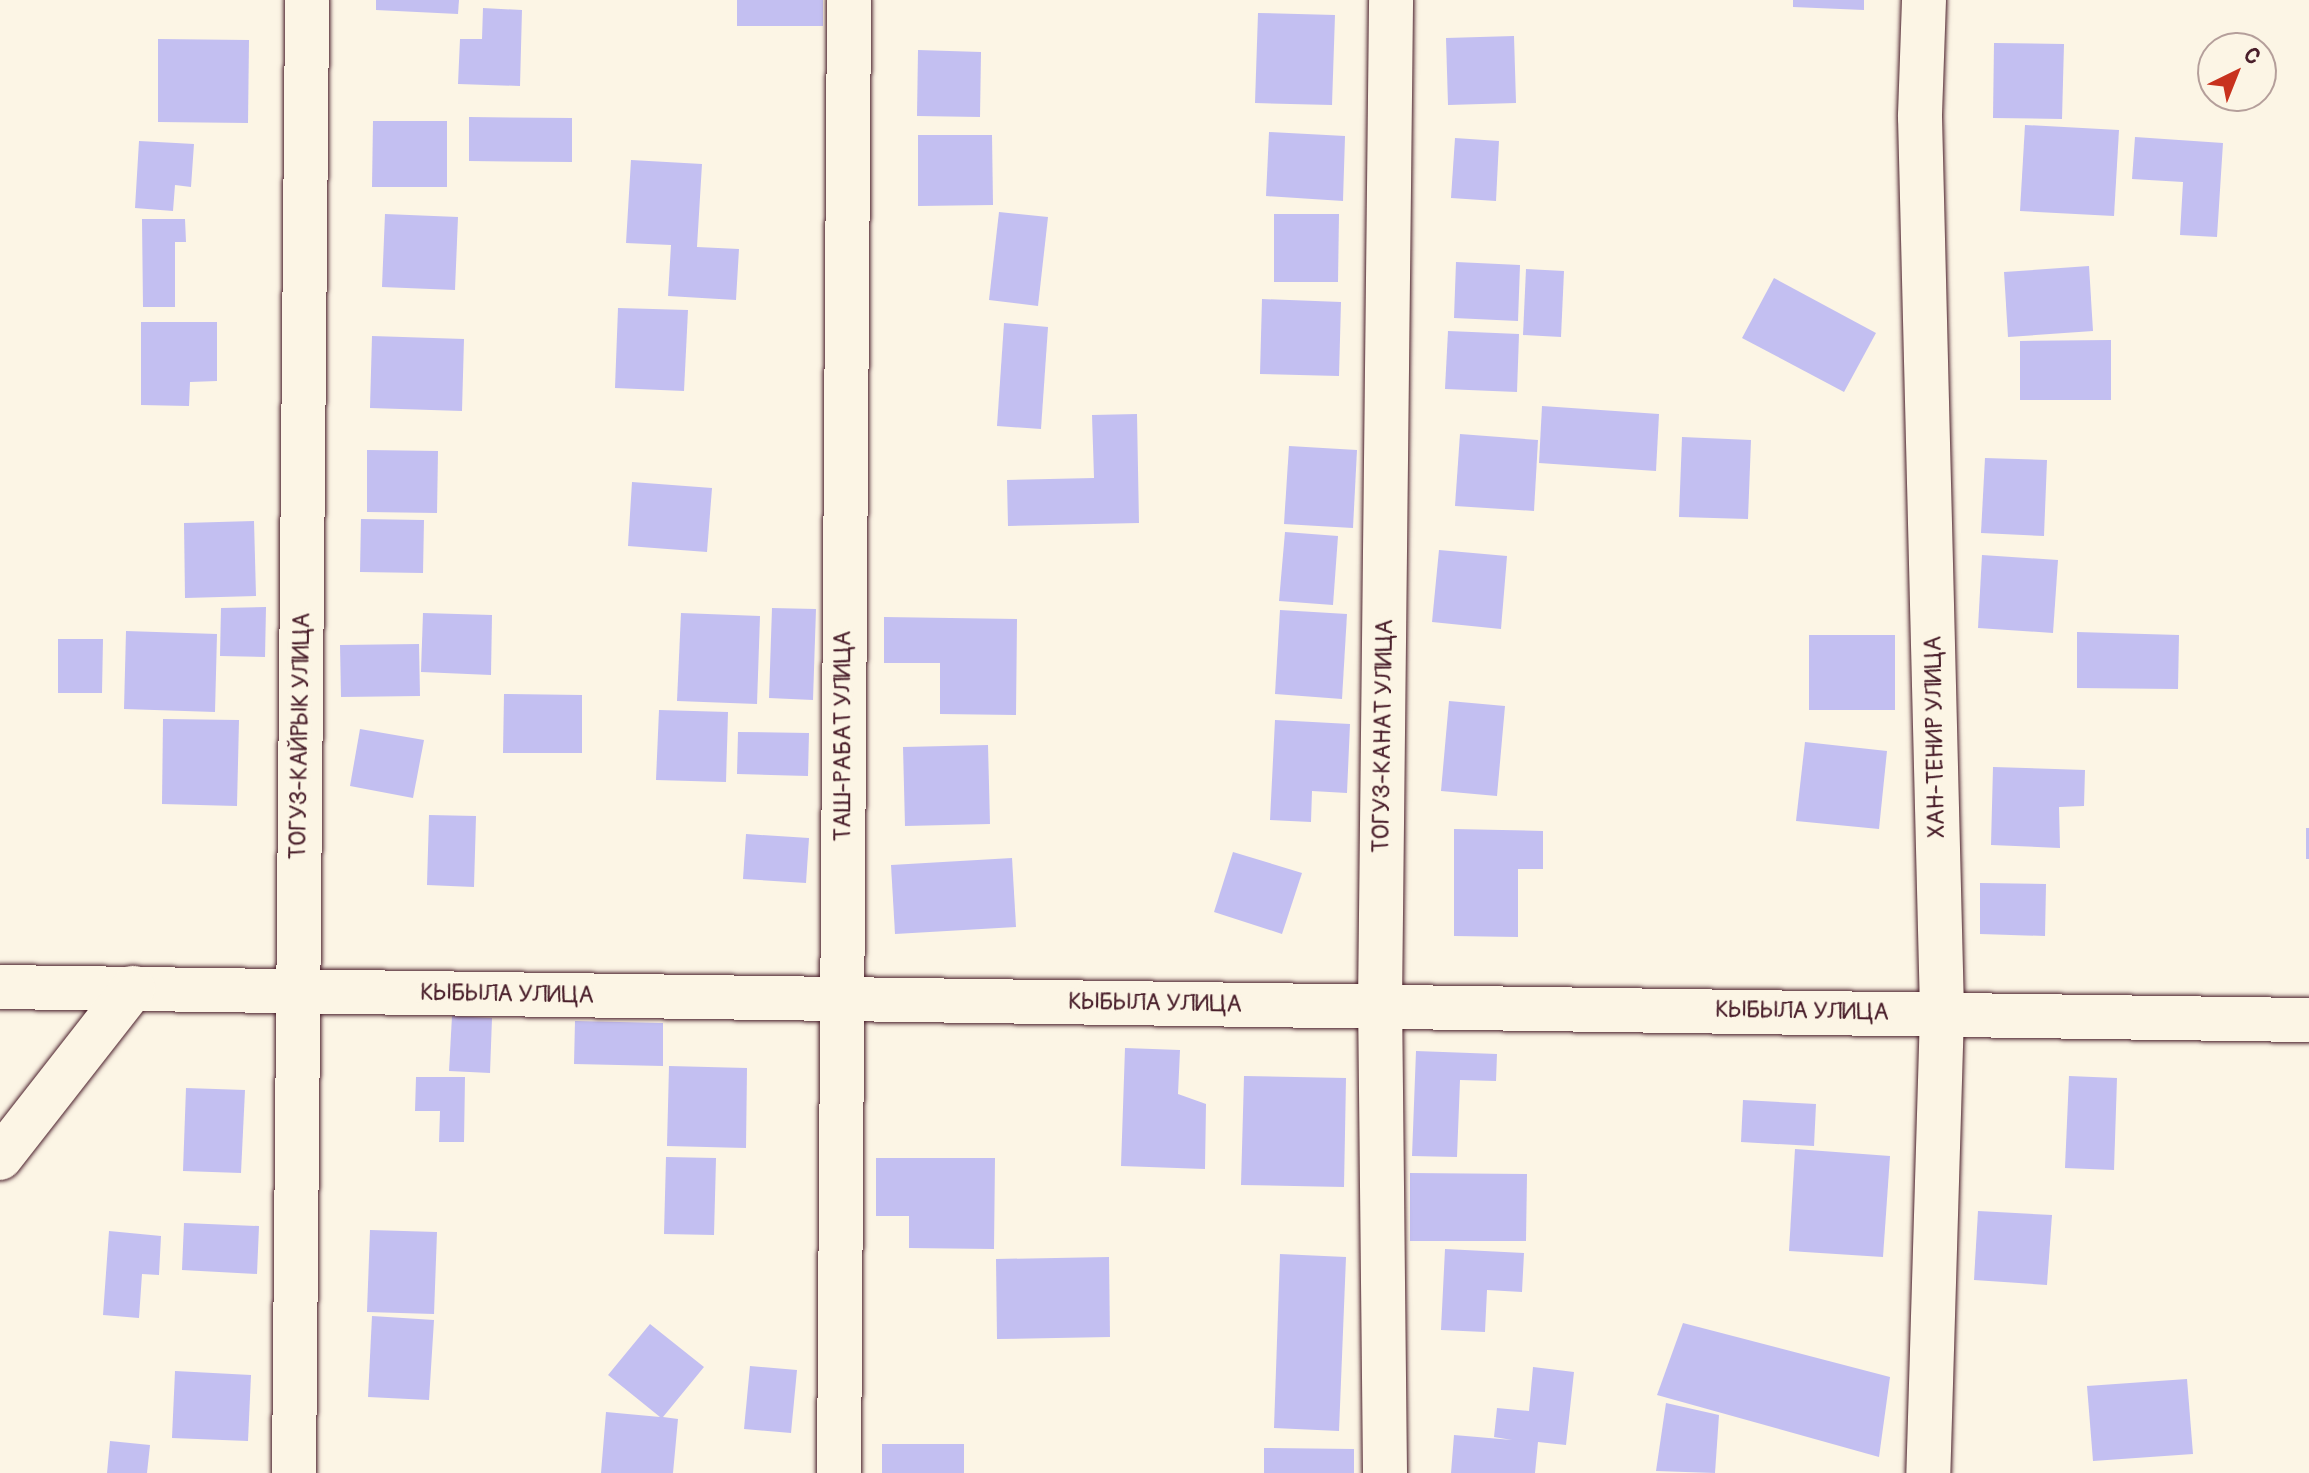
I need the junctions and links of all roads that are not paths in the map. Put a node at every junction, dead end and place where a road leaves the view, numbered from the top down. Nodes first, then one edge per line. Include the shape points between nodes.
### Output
1 (307, 0) edge
2 (849, 0) edge
3 (1391, 0) edge
4 (1924, 0) edge
5 (0, 987) edge
6 (133, 988) junction
7 (298, 991) junction
8 (841, 998) junction
9 (1380, 1006) junction
10 (1942, 1013) junction
11 (2309, 1020) edge
12 (0, 1158) edge
13 (294, 1473) edge
14 (839, 1473) edge
15 (1385, 1473) edge
16 (1928, 1473) edge

1 - 7 street, ТОГУЗ-КАЙРЫК УЛИЦА
2 - 8 street, ТАШ-РАБАТ УЛИЦА
3 - 9 street, ТОГУЗ-КАНАТ УЛИЦА
4 - 10 street, ХАН-ТЕНИР УЛИЦА via 1920,117
5 - 6 street, КЫБЫЛА УЛИЦА
6 - 7 street, КЫБЫЛА УЛИЦА
6 - 12 street
7 - 8 street, КЫБЫЛА УЛИЦА
7 - 13 street, ТОГУЗ-КАЙРЫК УЛИЦА
8 - 9 street, КЫБЫЛА УЛИЦА
8 - 14 street, ТАШ-РАБАТ УЛИЦА
9 - 10 street, КЫБЫЛА УЛИЦА
9 - 15 street, ТОГУЗ-КАНАТ УЛИЦА
10 - 11 street, КЫБЫЛА УЛИЦА
10 - 16 street, ХАН-ТЕНИР УЛИЦА

